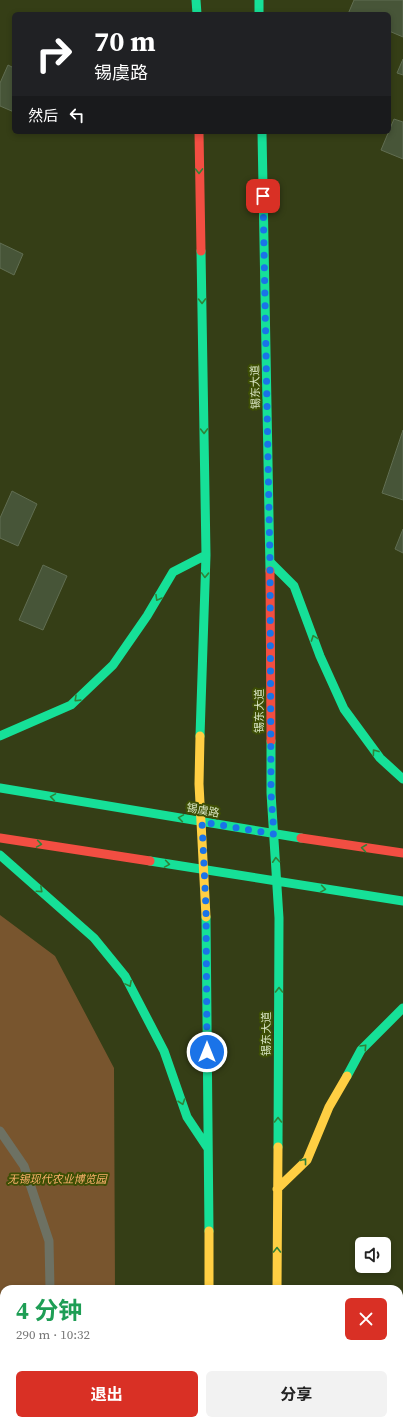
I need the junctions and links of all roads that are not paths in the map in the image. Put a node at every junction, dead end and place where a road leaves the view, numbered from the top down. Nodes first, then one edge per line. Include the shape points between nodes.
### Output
1 (196, 0) edge
2 (259, 0) edge
3 (197, 12) edge
4 (259, 12) edge
5 (199, 134) edge
6 (262, 134) edge
7 (206, 555) junction
8 (270, 562) junction
9 (0, 736) edge
10 (403, 779) edge
11 (0, 788) edge
12 (202, 822) junction
13 (274, 834) junction
14 (0, 838) edge
15 (403, 853) edge
16 (0, 855) edge
17 (204, 870) junction
18 (277, 882) junction
19 (403, 901) edge
20 (403, 1008) edge
21 (0, 1131) edge
22 (207, 1147) junction
23 (277, 1189) junction
24 (50, 1285) edge
25 (209, 1285) edge
26 (277, 1285) edge

1 - 3 main road
2 - 4 main road
5 -> 7 main road
6 - 8 main road, 锡东大道
7 -> 9 main road via 173,572 147,616 113,665 72,705
7 -> 12 main road via 200,784
10 -> 8 main road via 380,758 344,709 320,656 294,586
8 - 13 main road, 锡东大道 via 271,793
12 -> 11 main road, 锡虞路
12 - 13 main road, 锡虞路
12 - 17 main road
15 -> 13 main road, 锡虞路
18 -> 13 main road, 锡东大道
14 -> 17 main road
16 -> 22 main road via 94,938 125,976 164,1051 187,1117
17 - 18 main road
17 - 22 main road
18 -> 19 main road
23 -> 18 main road, 锡东大道
23 -> 20 main road via 306,1160 329,1107 361,1050
21 - 24 lane via 24,1166 49,1241
22 - 25 main road
26 -> 23 main road, 锡东大道

